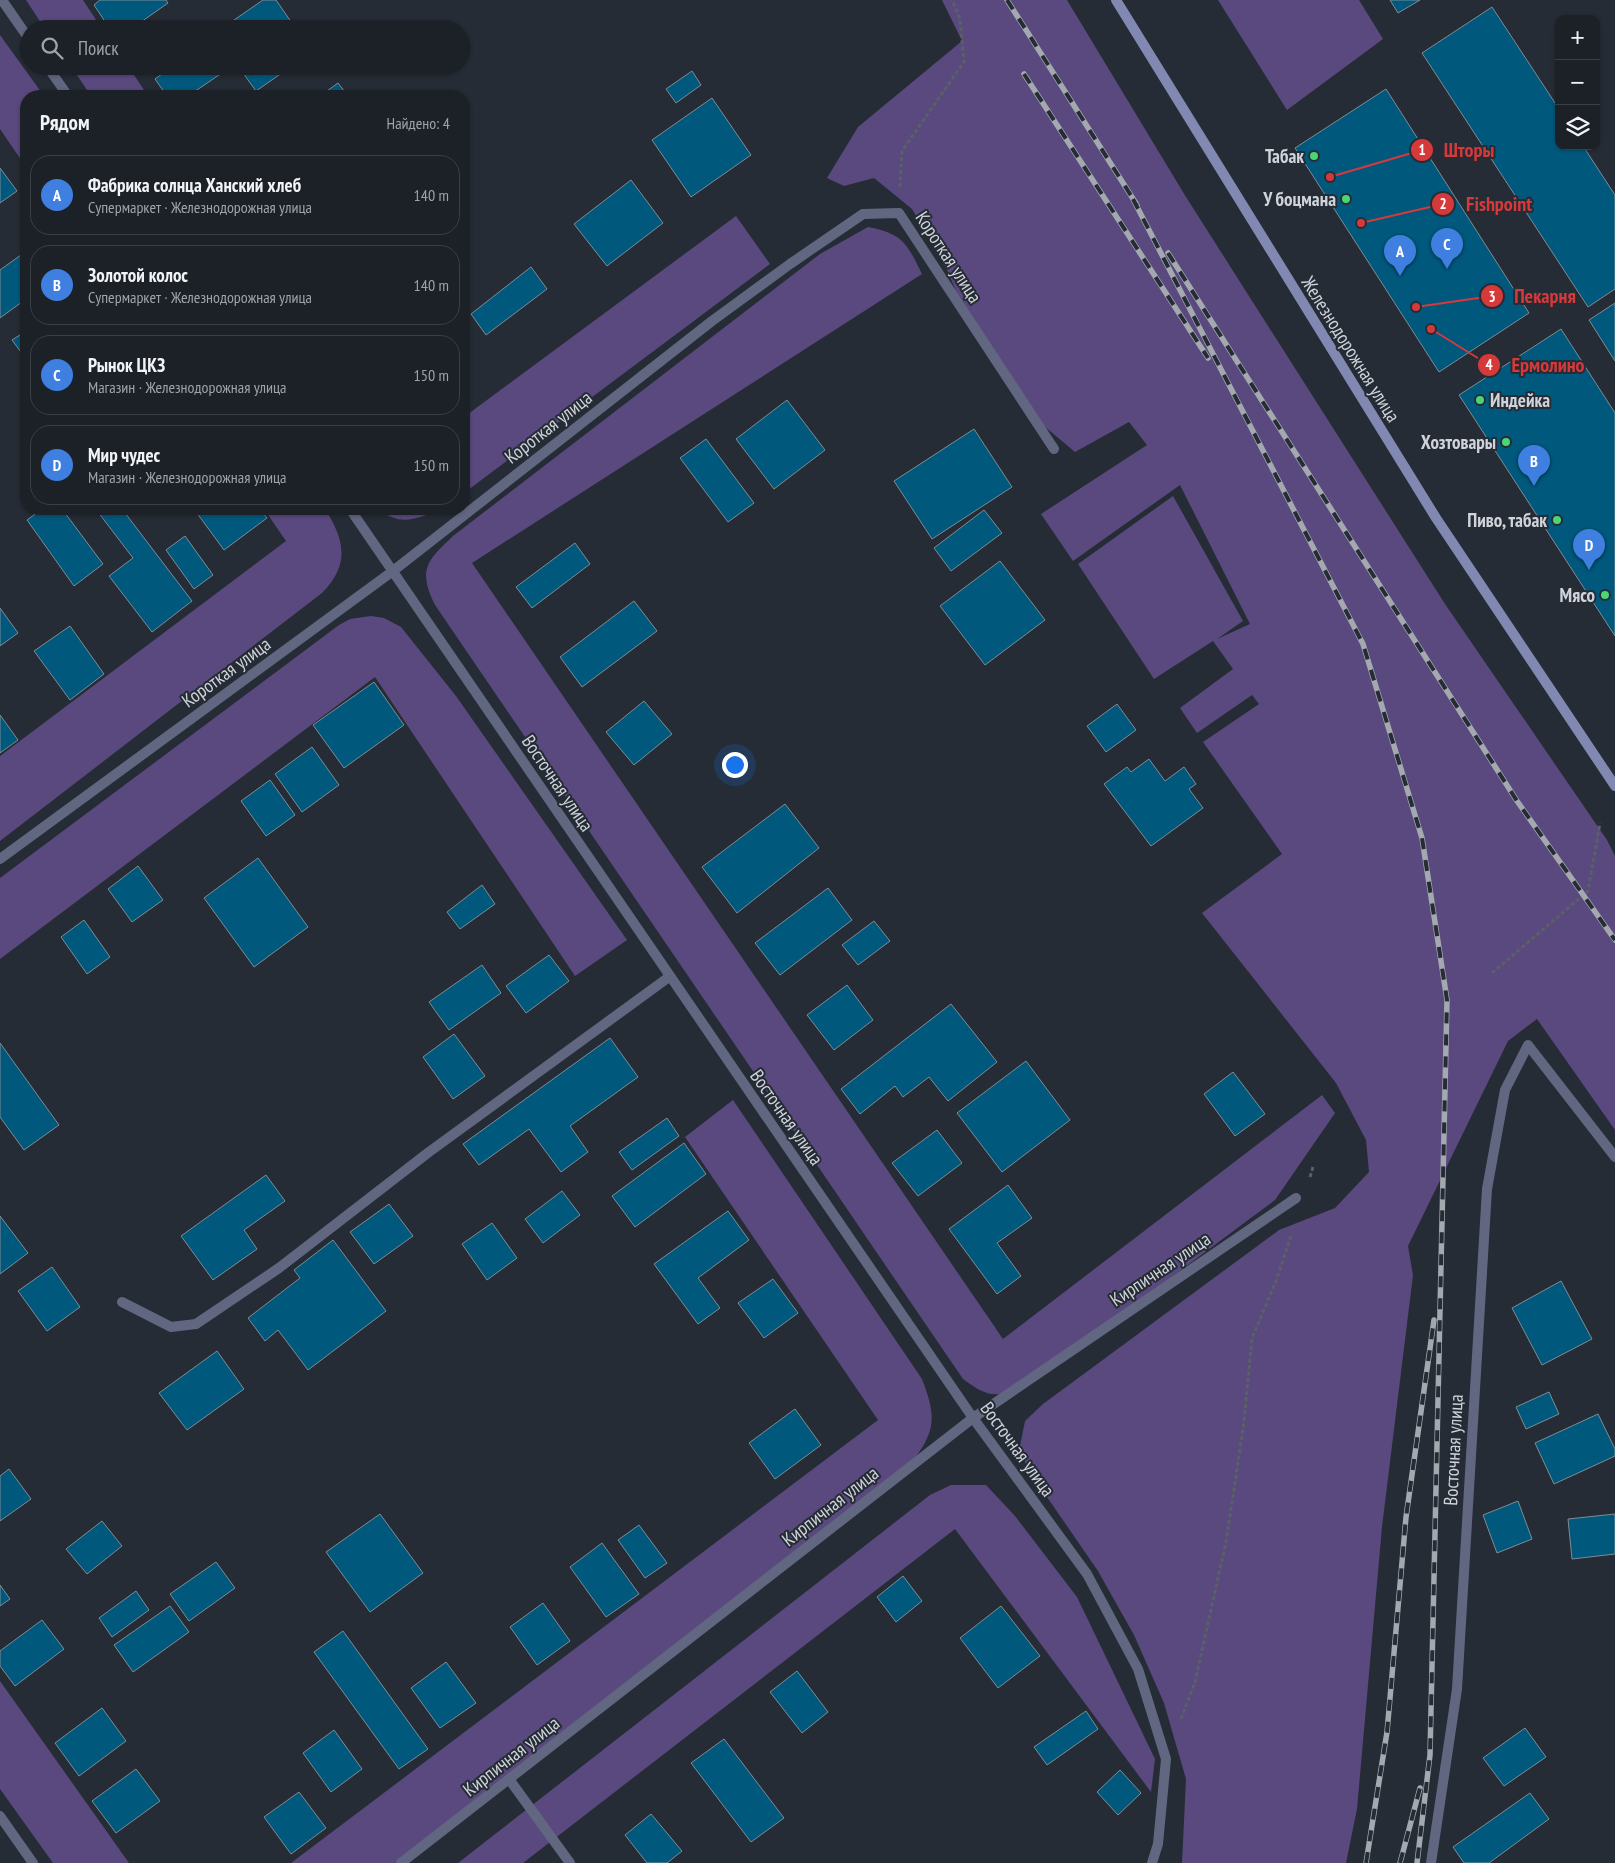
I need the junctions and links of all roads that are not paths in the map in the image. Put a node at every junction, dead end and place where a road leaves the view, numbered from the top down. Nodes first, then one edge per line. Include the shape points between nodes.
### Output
1 (2, 0) edge
2 (1116, 0) edge
3 (20, 26) edge
4 (53, 75) edge
5 (64, 90) edge
6 (1054, 449) dead end
7 (470, 510) edge
8 (354, 515) edge
9 (463, 515) edge
10 (393, 570) junction
11 (1615, 786) edge
12 (0, 859) edge
13 (669, 977) junction
14 (1615, 1157) edge
15 (1296, 1198) dead end
16 (122, 1302) dead end
17 (972, 1418) junction
18 (509, 1779) junction
19 (0, 1816) edge
20 (33, 1863) edge
21 (401, 1863) edge
22 (570, 1863) edge
23 (1152, 1863) edge
24 (1431, 1863) edge

1 - 3 street
2 - 11 main road, Железнодорожная улица via 1436,518
4 - 5 street
6 - 7 street, Короткая улица via 899,213 863,214 712,321
8 - 10 street, Восточная улица
9 - 10 street, Короткая улица
10 - 12 street, Короткая улица
10 - 13 street, Восточная улица
13 - 16 street via 429,1152 279,1268 196,1324 170,1327
13 - 17 street, Восточная улица
14 - 24 street, Восточная улица via 1528,1045 1505,1090 1487,1188 1457,1689
15 - 17 street, Кирпичная улица
17 - 18 street, Кирпичная улица
17 - 23 street, Восточная улица via 1087,1574 1138,1669 1166,1759 1158,1844
18 - 21 street, Кирпичная улица
18 - 22 street
19 - 20 street

